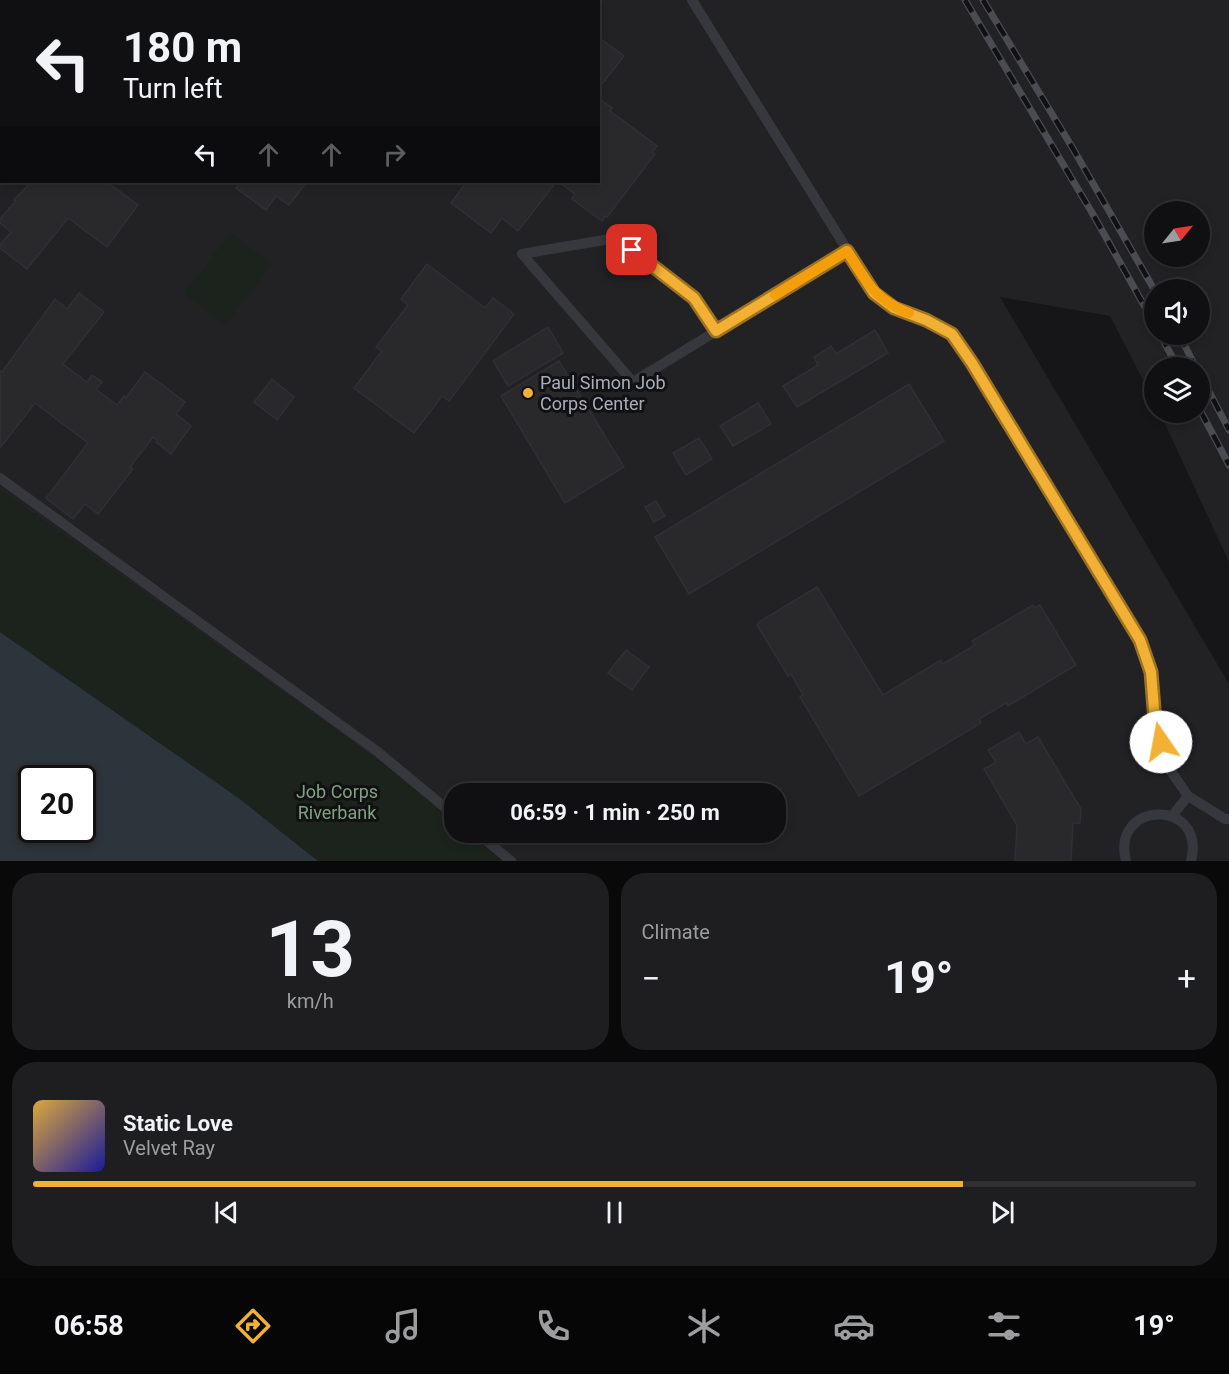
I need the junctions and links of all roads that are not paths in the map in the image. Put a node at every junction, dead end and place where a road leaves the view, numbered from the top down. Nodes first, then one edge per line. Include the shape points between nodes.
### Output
1 (692, 0) edge
2 (847, 251) junction
3 (716, 331) junction
4 (0, 478) edge
5 (1188, 796) junction
6 (444, 807) edge
7 (1172, 816) junction
8 (1229, 819) edge
9 (489, 843) edge
10 (511, 861) edge
11 (1126, 861) edge
12 (1191, 861) edge

1 - 2 lane
2 - 3 lane
2 - 5 lane via 874,293 894,308 952,334 972,363 1140,640 1151,672 1155,721 1166,764
3 - 3 lane via 633,382 522,254 616,238 694,298
4 - 6 lane via 378,752
5 - 7 lane
5 - 8 lane
7 - 11 lane via 1159,813 1137,821 1124,840
7 - 12 lane via 1188,829 1194,850
9 - 10 lane

